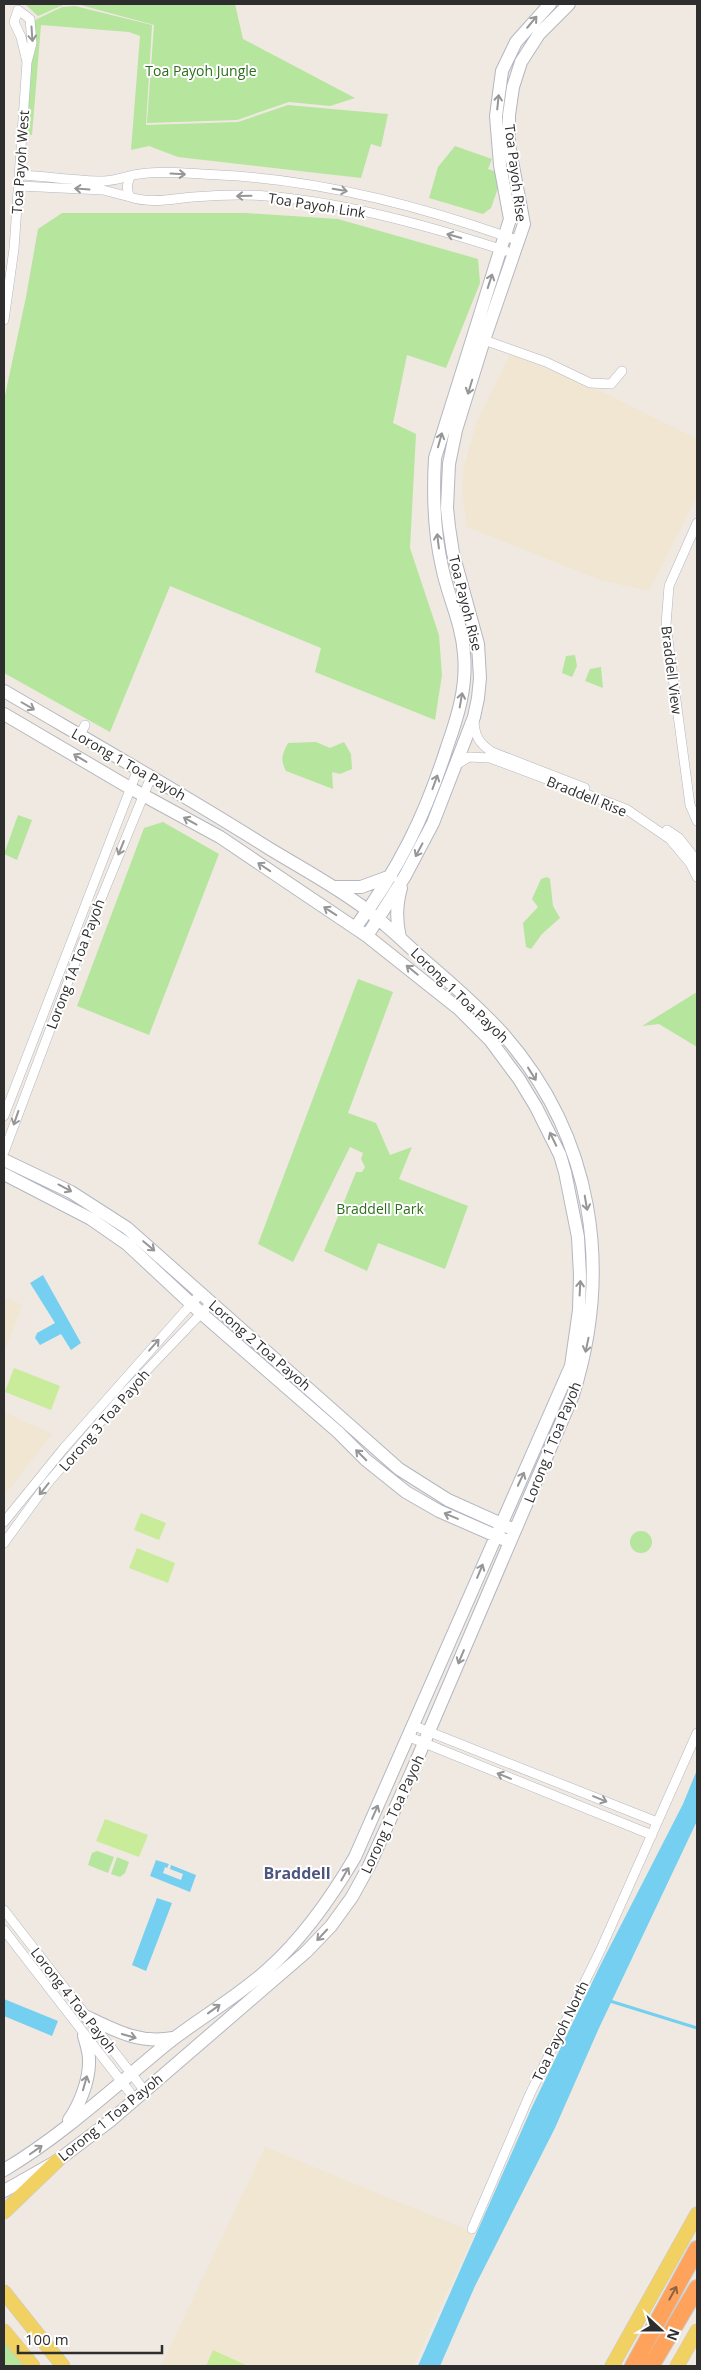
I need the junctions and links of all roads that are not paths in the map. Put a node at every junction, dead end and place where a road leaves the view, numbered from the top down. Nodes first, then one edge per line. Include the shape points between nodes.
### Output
1 (550, 4) edge
2 (569, 4) edge
3 (27, 62) junction
4 (19, 175) junction
5 (130, 177) junction
6 (19, 186) junction
7 (130, 197) junction
8 (426, 211) joint
9 (506, 236) junction
10 (519, 241) junction
11 (501, 250) junction
12 (514, 254) junction
13 (482, 306) junction
14 (495, 310) junction
15 (4, 320) edge
16 (484, 340) junction
17 (622, 371) dead end
18 (697, 522) edge
19 (4, 691) edge
20 (4, 714) edge
21 (474, 717) junction
22 (455, 766) junction
23 (138, 770) junction
24 (151, 777) junction
25 (130, 788) junction
26 (142, 795) junction
27 (639, 814) junction
28 (697, 821) edge
29 (697, 861) edge
30 (391, 876) junction
31 (405, 876) junction
32 (697, 877) edge
33 (333, 886) junction
34 (368, 910) junction
35 (378, 919) junction
36 (355, 928) junction
37 (367, 936) junction
38 (400, 938) junction
39 (23, 1065) junction
40 (34, 1069) junction
41 (4, 1116) edge
42 (4, 1152) edge
43 (4, 1160) edge
44 (4, 1174) edge
45 (591, 1236) junction
46 (578, 1237) junction
47 (201, 1292) junction
48 (191, 1302) junction
49 (211, 1303) junction
50 (201, 1313) junction
51 (4, 1522) edge
52 (498, 1530) junction
53 (513, 1536) junction
54 (4, 1542) edge
55 (410, 1731) junction
56 (697, 1733) edge
57 (427, 1737) junction
58 (658, 1822) junction
59 (652, 1835) junction
60 (4, 1910) edge
61 (4, 1930) edge
62 (87, 2017) junction
63 (84, 2036) junction
64 (175, 2037) junction
65 (126, 2078) junction
66 (140, 2095) junction
67 (65, 2127) junction
68 (57, 2161) junction
69 (4, 2170) edge
70 (4, 2191) edge
71 (4, 2212) edge
72 (697, 2214) edge
73 (472, 2229) dead end
74 (697, 2249) edge
75 (697, 2288) edge
76 (4, 2292) edge
77 (4, 2331) edge
78 (697, 2331) edge
79 (33, 2366) edge
80 (63, 2366) edge
81 (612, 2366) edge
82 (633, 2366) edge
83 (652, 2366) edge
84 (677, 2366) edge

9 -> 1 main road, Toa Payoh Rise via 510,219 500,165 496,116 502,71 516,42
2 - 10 main road, Toa Payoh Rise via 538,34 521,62 513,87 509,145 524,224
3 -> 3 street, Toa Payoh West via 14,22 18,10 30,19 33,32
3 - 4 street, Toa Payoh West
4 - 5 street, Toa Payoh Link via 104,181
4 - 6 street, Toa Payoh West
5 - 7 street via 126,187
5 -> 8 street, Toa Payoh Link via 161,173 294,182 375,196
7 -> 6 street, Toa Payoh Link via 103,190
6 - 15 street, Toa Payoh West
11 -> 7 street, Toa Payoh Link via 335,205 264,196 158,201
8 - 9 street, Toa Payoh Rise
9 - 10 street, Toa Payoh Rise
9 - 11 main road, Toa Payoh Rise
10 - 12 main road, Toa Payoh Rise
11 - 12 street
13 -> 11 main road, Toa Payoh Rise
12 - 14 main road, Toa Payoh Rise
13 - 14 main road via 489,305
30 -> 13 main road, Toa Payoh Rise via 436,782 458,718 464,685 461,627 442,567 433,488 435,458
14 - 16 main road, Toa Payoh Rise
16 - 17 street via 546,362 590,383 612,384
16 -> 21 main road, Toa Payoh Rise via 456,430 447,490 453,553 478,644 480,678
18 - 28 street, Braddell View via 669,586 666,625 690,805
19 -> 23 main road, Lorong 1 Toa Payoh via 82,730
25 -> 20 main road, Lorong 1 Toa Payoh
21 - 22 main road, Toa Payoh Rise
21 - 27 street, Braddell Rise via 477,737 492,752 627,804
22 - 27 street, Braddell Rise via 470,757 490,758
22 -> 31 main road, Toa Payoh Rise via 433,823
23 - 24 main road, Lorong 1 Toa Payoh
23 - 25 street, Lorong 1A Toa Payoh
24 - 26 street, Lorong 1A Toa Payoh
24 - 33 main road, Lorong 1 Toa Payoh
25 - 26 main road, Lorong 1 Toa Payoh
25 - 39 street, Lorong 1A Toa Payoh
36 -> 26 main road, Lorong 1 Toa Payoh via 220,837
26 -> 40 street, Lorong 1A Toa Payoh
27 - 29 street, Braddell Rise via 679,838
27 - 32 street, Braddell Rise via 670,838
30 - 33 main road via 362,887
30 - 34 main road, Toa Payoh Rise
31 - 35 main road, Toa Payoh Rise
31 - 38 main road via 397,907
33 - 34 main road, Lorong 1 Toa Payoh
34 - 35 main road, Lorong 1 Toa Payoh
34 - 36 main road, Toa Payoh Rise
35 - 37 main road, Toa Payoh Rise
35 - 38 main road, Lorong 1 Toa Payoh
36 - 37 main road, Lorong 1 Toa Payoh
46 -> 37 main road, Lorong 1 Toa Payoh via 560,1155 519,1078 490,1040 459,1009
38 -> 45 main road, Lorong 1 Toa Payoh via 478,1009 526,1063 574,1154
39 - 40 street
39 - 41 street, Lorong 1A Toa Payoh
40 -> 42 street, Lorong 1A Toa Payoh
43 -> 47 main road, Lorong 2 Toa Payoh via 60,1186 111,1216
44 - 48 main road, Lorong 2 Toa Payoh via 104,1227 128,1244
45 - 46 main road via 587,1240
45 -> 53 main road, Lorong 1 Toa Payoh via 594,1288 582,1366 574,1395
52 -> 46 main road, Lorong 1 Toa Payoh via 571,1366 579,1310
47 - 48 street, Lorong 3 Toa Payoh
47 - 49 main road, Lorong 2 Toa Payoh
48 - 50 main road, Lorong 2 Toa Payoh
51 -> 48 street, Lorong 3 Toa Payoh
49 - 50 street, Lorong 3 Toa Payoh
49 - 52 main road, Lorong 2 Toa Payoh via 399,1469
52 -> 50 main road, Lorong 2 Toa Payoh via 439,1511 406,1492
50 -> 54 street, Lorong 3 Toa Payoh via 114,1406 47,1484
52 - 53 main road, Lorong 2 Toa Payoh
55 -> 52 main road, Lorong 1 Toa Payoh
53 -> 57 main road, Lorong 1 Toa Payoh
55 - 57 street
64 -> 55 main road, Lorong 1 Toa Payoh via 267,1971 313,1920 355,1857
56 - 58 street, Toa Payoh North
57 -> 58 street
59 -> 57 street
57 -> 66 main road, Lorong 1 Toa Payoh via 369,1866 331,1926 280,1976
58 - 59 street, Toa Payoh North
59 - 73 street, Toa Payoh North via 530,2094
60 - 62 street, Lorong 4 Toa Payoh
61 - 63 street, Lorong 4 Toa Payoh
62 -> 64 main road via 136,2038 156,2041
62 - 65 street, Lorong 4 Toa Payoh
63 - 65 street, Lorong 4 Toa Payoh
67 -> 63 main road via 76,2110 87,2078 89,2059
64 - 65 main road, Lorong 1 Toa Payoh
65 - 66 street, Lorong 4 Toa Payoh
65 - 67 main road, Lorong 1 Toa Payoh
66 - 68 main road, Lorong 1 Toa Payoh
69 -> 67 main road, Lorong 1 Toa Payoh
68 - 70 main road, Lorong 1 Toa Payoh
68 - 71 main road
72 - 81 main road
82 -> 74 highway
75 - 83 highway
76 - 80 main road
77 - 79 main road
78 - 84 main road

